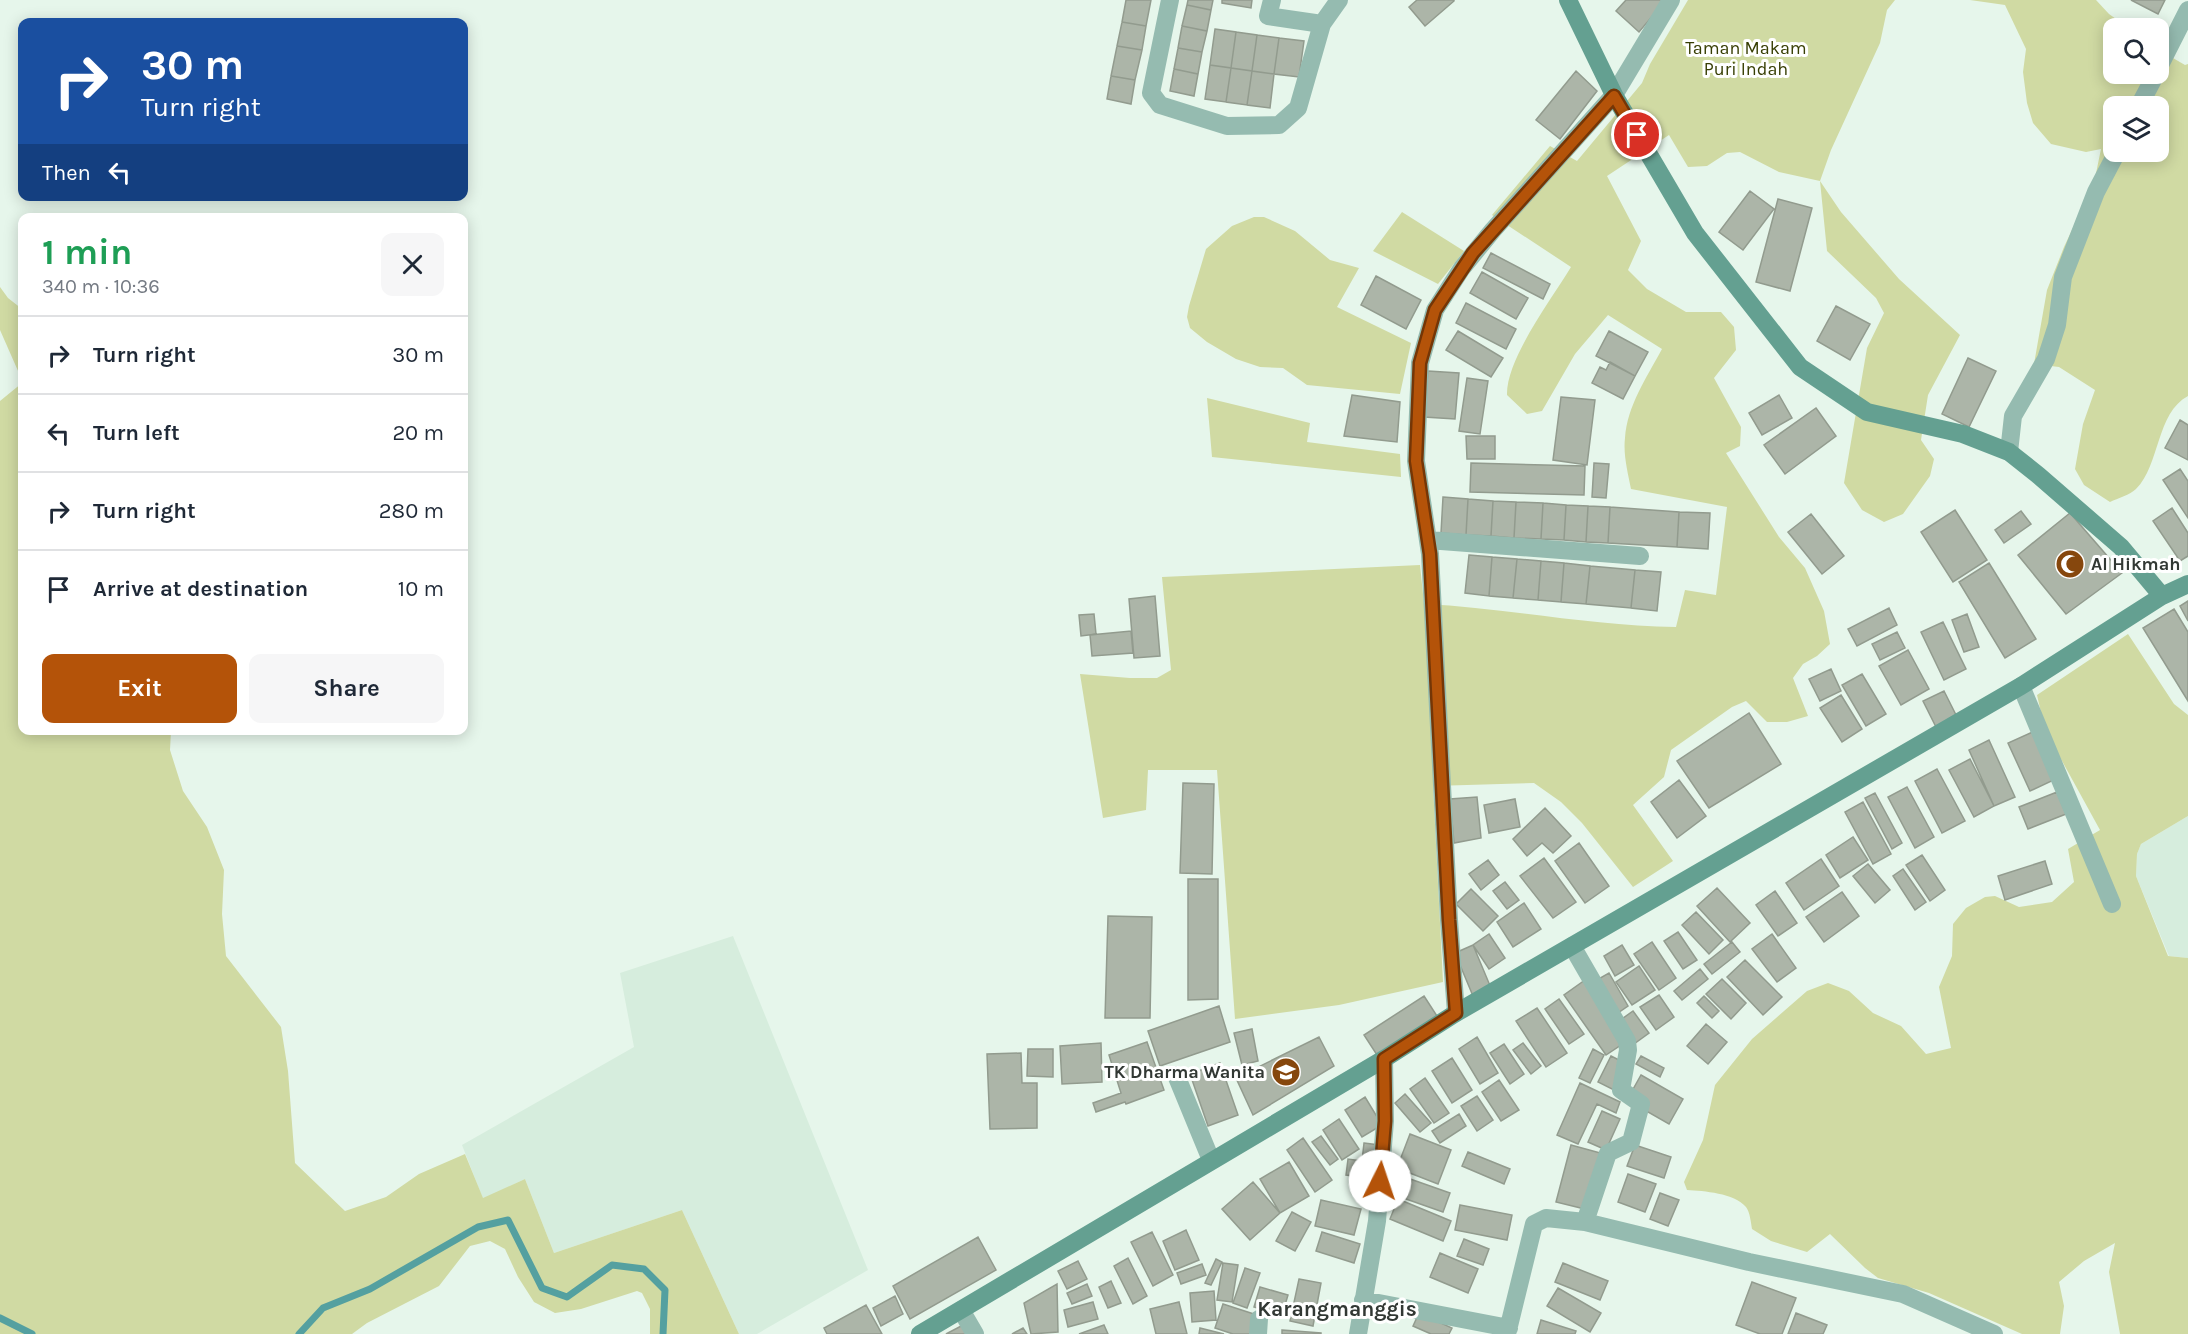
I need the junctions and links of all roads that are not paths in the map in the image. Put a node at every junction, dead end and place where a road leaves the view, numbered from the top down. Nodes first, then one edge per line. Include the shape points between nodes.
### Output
1 (1170, 0) edge
2 (1272, 0) edge
3 (1339, 0) edge
4 (1568, 0) edge
5 (1671, 0) edge
6 (2188, 10) edge
7 (1322, 24) junction
8 (2169, 47) edge
9 (1614, 96) junction
10 (2111, 162) edge
11 (2009, 452) junction
12 (1428, 540) junction
13 (1640, 556) dead end
14 (2188, 584) edge
15 (2162, 596) junction
16 (2021, 686) junction
17 (2112, 904) dead end
18 (1572, 946) junction
19 (1456, 1013) junction
20 (1384, 1059) junction
21 (1176, 1075) dead end
22 (1211, 1160) junction
23 (1585, 1221) junction
24 (1363, 1300) junction
25 (961, 1310) junction
26 (1508, 1331) edge
27 (920, 1334) edge
28 (975, 1334) edge
29 (1358, 1334) edge
30 (1994, 1334) edge

1 - 7 street via 1151,93 1160,105 1227,126 1279,125 1298,108
2 - 7 street via 1268,16
3 - 7 street
4 - 9 street
5 - 9 street
6 - 8 street
9 - 11 street via 1695,233 1800,367 1868,412 1963,435
9 - 12 street via 1473,253 1435,310 1420,363 1416,461
10 - 11 street via 2063,277 2057,325 2046,359 2013,416
11 - 15 street via 2121,547
12 - 13 street
12 - 19 street
14 - 15 street
15 - 16 street
16 - 17 street
16 - 18 street
18 - 19 street
18 - 23 street via 1627,1041 1621,1090 1641,1104 1630,1142 1608,1153
19 - 20 street
20 - 22 street
20 - 24 street via 1385,1121 1377,1221
21 - 22 street
22 - 25 street
23 - 26 street via 1546,1218 1534,1224
23 - 30 street via 1749,1262 1903,1294
24 - 26 street
24 - 29 street
25 - 27 street
25 - 28 street

